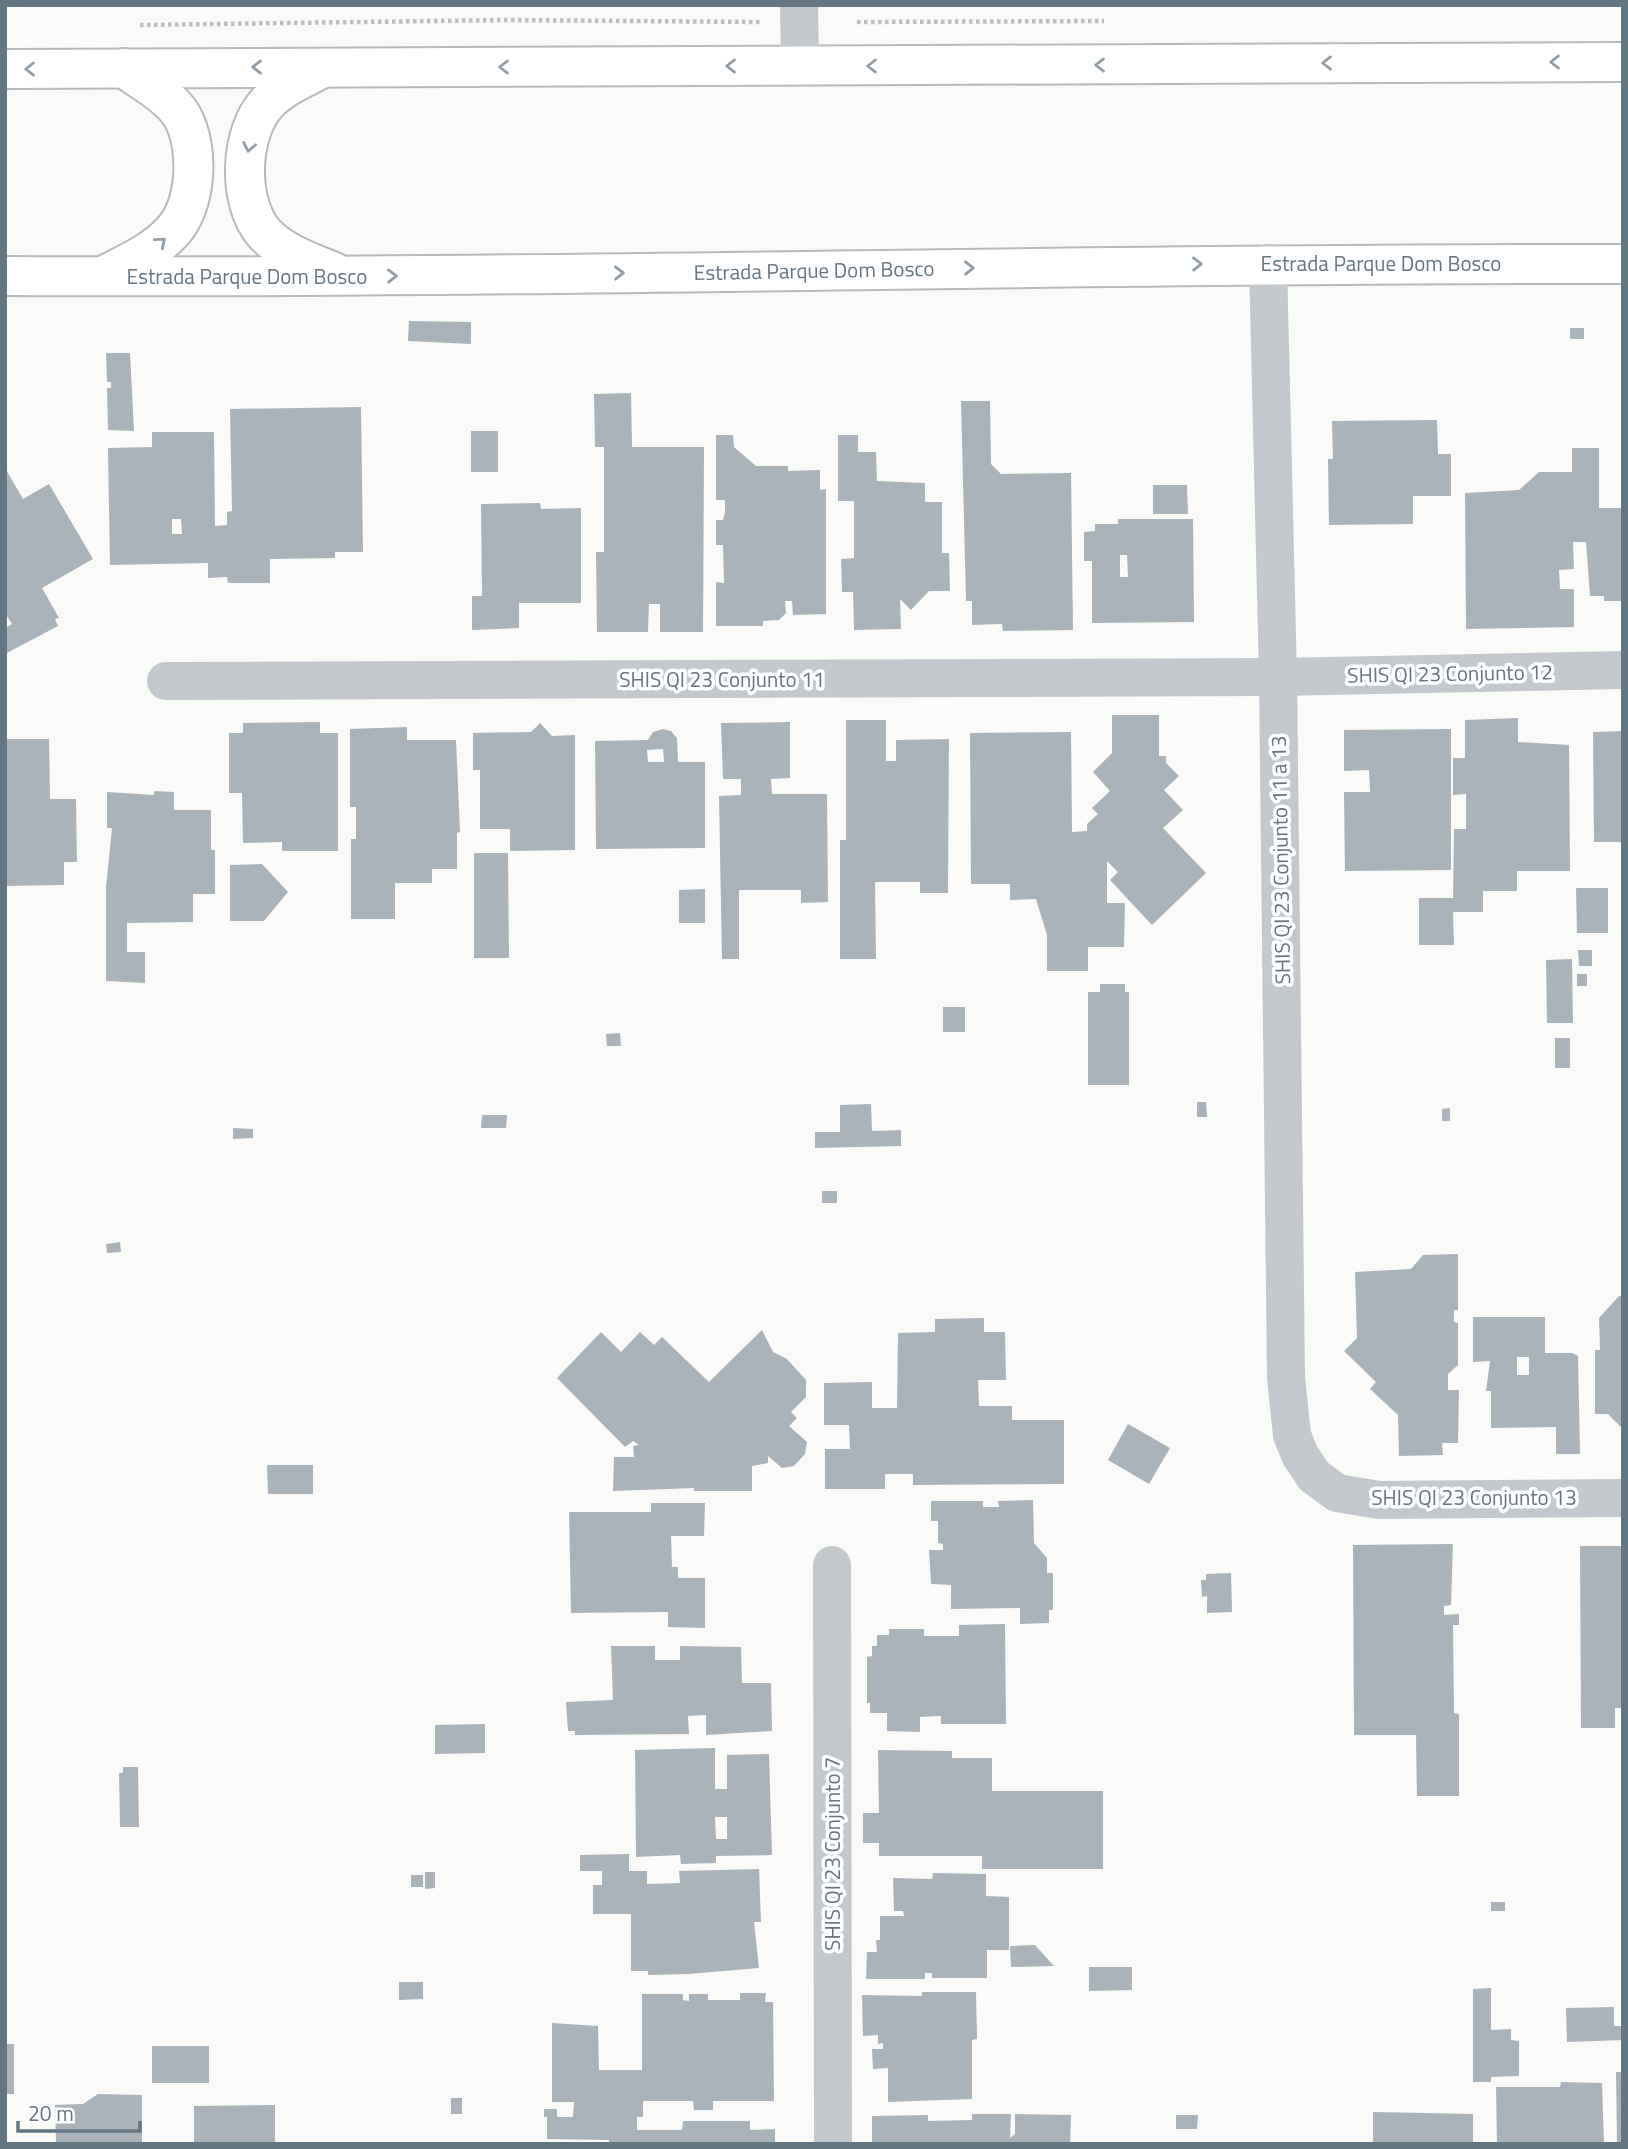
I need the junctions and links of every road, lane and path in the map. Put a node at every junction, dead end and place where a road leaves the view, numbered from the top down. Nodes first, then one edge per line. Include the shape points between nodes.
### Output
1 (799, 5) edge
2 (1623, 62) edge
3 (800, 66) junction
4 (325, 67) junction
5 (124, 68) junction
6 (5, 69) edge
7 (1268, 263) junction
8 (1623, 264) edge
9 (5, 276) edge
10 (102, 276) junction
11 (345, 277) junction
12 (1623, 670) edge
13 (1278, 677) junction
14 (166, 681) dead end
15 (1300, 1455) joint
16 (1623, 1498) edge
17 (832, 1565) dead end
18 (833, 2144) edge

1 - 3 street
2 -> 3 main road
3 -> 4 main road
4 -> 5 main road
4 -> 11 main road via 267,103 247,152 247,201 264,232 290,253
5 -> 6 main road
10 -> 5 main road via 148,253 173,231 190,199 194,155 183,117
7 - 8 main road, Estrada Parque Dom Bosco
11 -> 7 main road, Estrada Parque Dom Bosco
7 - 13 street, SHIS QI 23 Conjunto 11 a 13
9 - 10 main road, Estrada Parque Dom Bosco
10 - 11 main road, Estrada Parque Dom Bosco
12 - 13 street, SHIS QI 23 Conjunto 12
13 - 14 street, SHIS QI 23 Conjunto 11
13 - 15 street, SHIS QI 23 Conjunto 11 a 13 via 1286,1378 1292,1435
15 - 16 street, SHIS QI 23 Conjunto 13 via 1314,1476 1337,1493 1379,1500
17 - 18 street, SHIS QI 23 Conjunto 7

